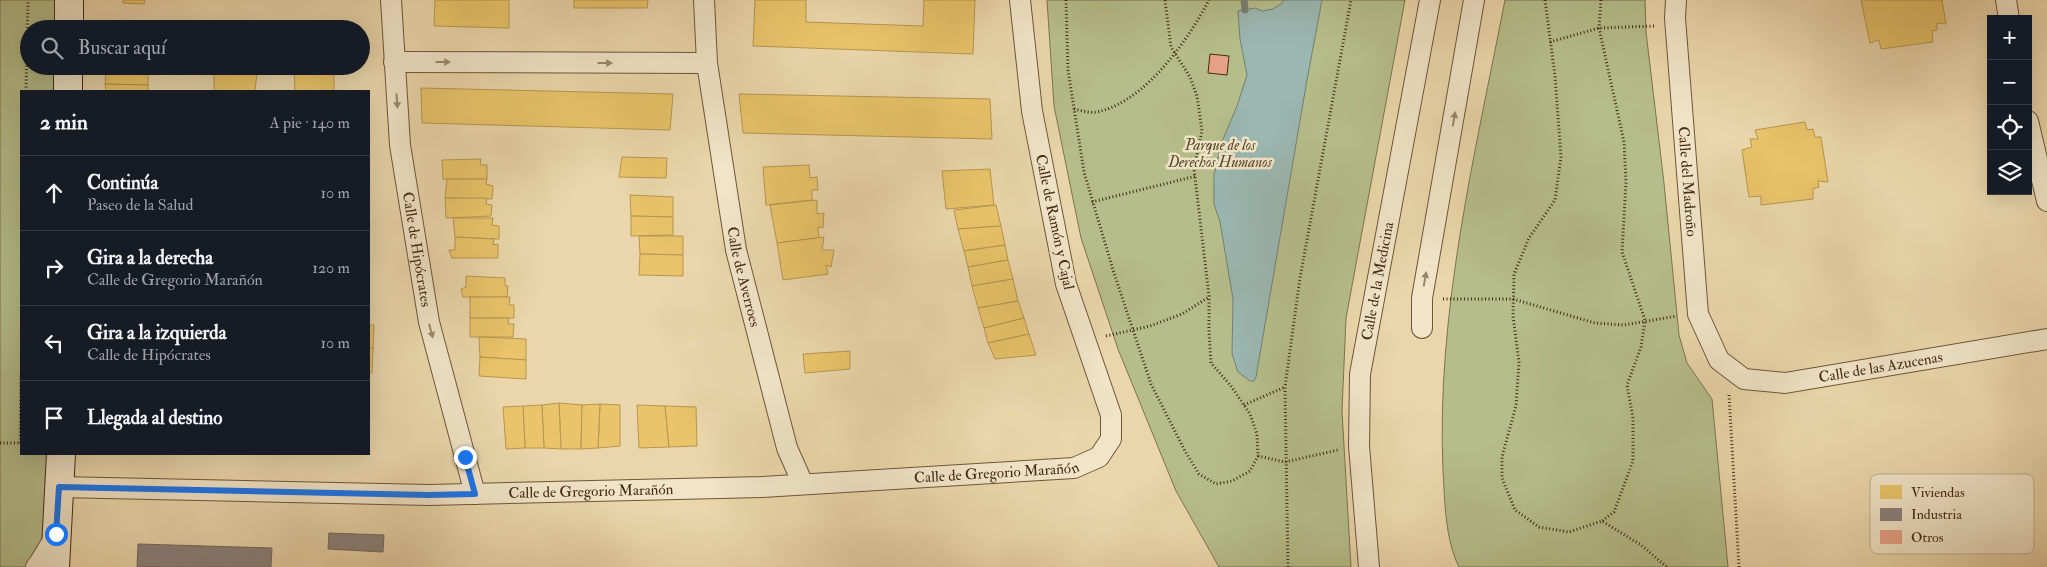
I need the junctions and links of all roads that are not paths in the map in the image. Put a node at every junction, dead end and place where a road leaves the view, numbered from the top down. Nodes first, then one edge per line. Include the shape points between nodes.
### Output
1 (69, 0) edge
2 (391, 0) edge
3 (704, 0) edge
4 (1020, 0) edge
5 (1430, 0) edge
6 (1474, 0) edge
7 (1676, 0) edge
8 (2006, 0) edge
9 (2008, 15) edge
10 (69, 20) edge
11 (394, 62) junction
12 (707, 63) junction
13 (68, 75) edge
14 (68, 90) edge
15 (2032, 138) edge
16 (2047, 201) edge
17 (1422, 328) dead end
18 (2047, 338) edge
19 (1723, 363) joint
20 (1111, 440) joint
21 (61, 455) edge
22 (803, 484) junction
23 (59, 487) junction
24 (475, 494) junction
25 (56, 534) junction
26 (36, 567) edge
27 (55, 567) edge
28 (1369, 567) edge

1 - 10 street
2 - 11 street, Calle de Hipócrates
3 - 12 street, Calle de Averroes
4 - 20 street, Calle de Ramón y Cajal via 1034,121 1066,284 1111,415
5 - 28 street, Calle de la Medicina via 1360,374 1360,446
17 -> 6 street via 1422,298
7 - 19 street, Calle del Madroño via 1675,25 1698,314
8 - 9 street
11 -> 12 street
11 -> 24 street, Calle de Hipócrates via 400,145 429,322
12 - 22 street, Calle de Averroes via 736,250 788,448
13 - 14 street
15 - 16 street
18 - 19 street, Calle de las Azucenas via 1785,383 1744,379
20 - 22 street, Calle de Gregorio Marañón via 1099,457 1074,468
21 - 23 street
22 - 24 street, Calle de Gregorio Marañón
23 - 24 street, Calle de Gregorio Marañón
23 - 25 street
25 - 26 street
25 - 27 street

